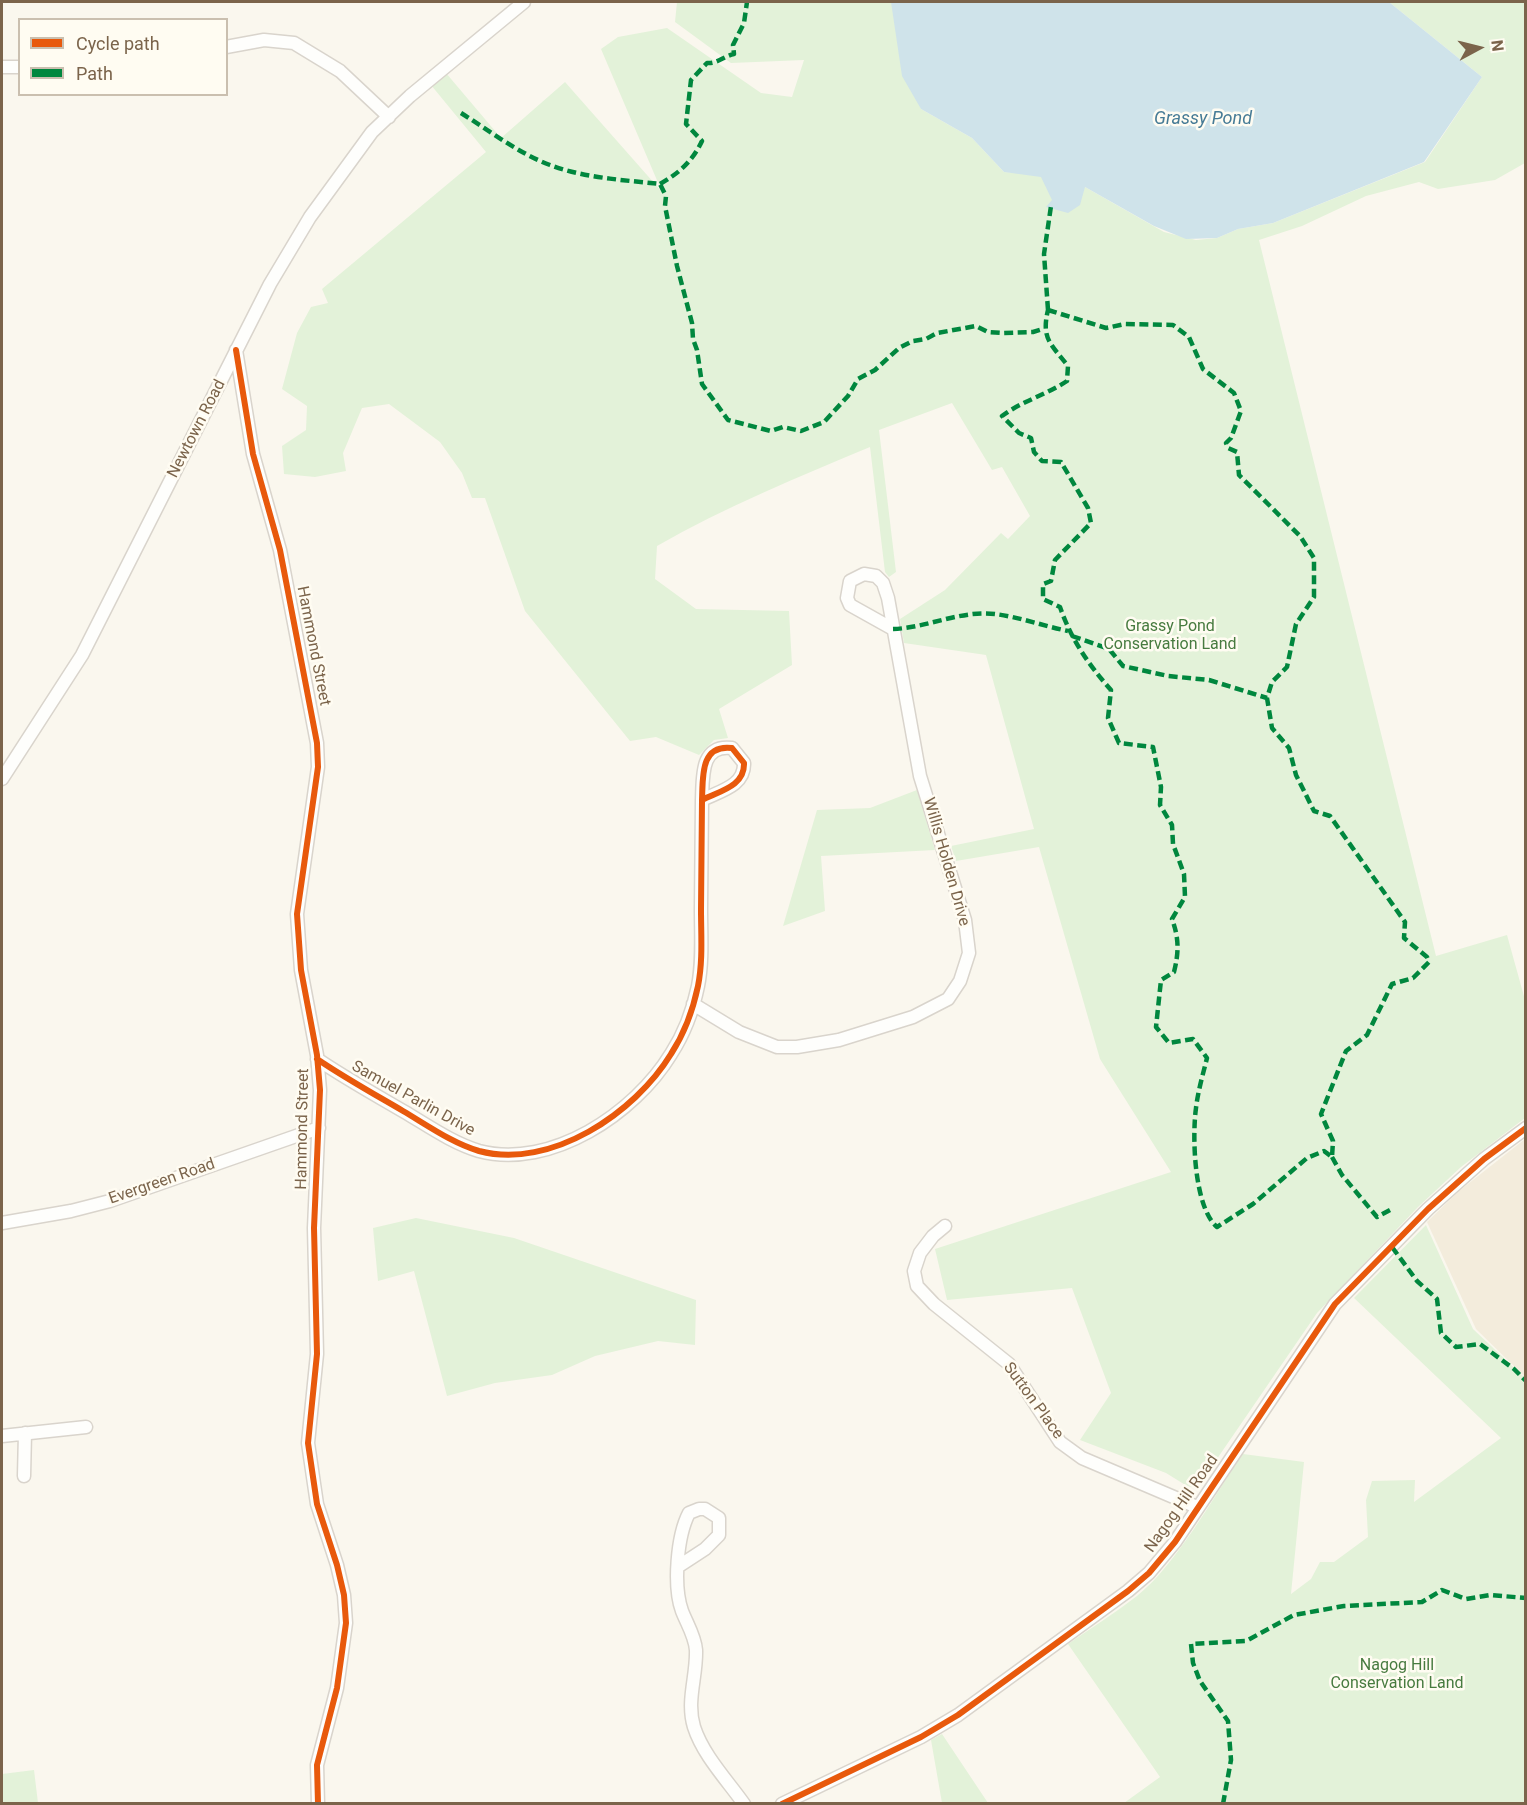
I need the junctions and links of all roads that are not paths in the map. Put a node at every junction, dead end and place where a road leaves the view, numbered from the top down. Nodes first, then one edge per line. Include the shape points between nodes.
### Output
1 (524, 2) edge
2 (228, 47) edge
3 (2, 67) edge
4 (18, 67) edge
5 (389, 117) junction
6 (236, 350) junction
7 (894, 629) junction
8 (2, 779) edge
9 (702, 800) junction
10 (693, 1004) junction
11 (317, 1059) junction
12 (319, 1128) junction
13 (1526, 1128) edge
14 (2, 1223) edge
15 (945, 1226) dead end
16 (86, 1426) dead end
17 (25, 1433) junction
18 (2, 1436) edge
19 (24, 1476) dead end
20 (1197, 1507) junction
21 (679, 1566) junction
22 (318, 1803) edge
23 (744, 1803) edge
24 (782, 1803) edge

1 - 5 street, Newtown Road
2 - 5 street via 264,40 294,43 340,71
3 - 4 street
5 - 6 street, Newtown Road via 372,132 310,217
6 - 8 street, Newtown Road via 82,655
6 - 11 street, Hammond Street via 254,454 280,550 317,744 318,767 297,914 306,1007
7 - 7 street, Willis Holden Drive via 850,605 850,581 864,574 876,576 888,598
7 - 10 street, Willis Holden Drive via 921,776 965,920 969,952 960,981 948,999 913,1017 829,1042 797,1047 777,1047 739,1032
9 - 9 street, Samuel Parlin Drive via 708,755 720,748 732,748 744,763 742,778
9 - 10 street, Samuel Parlin Drive via 702,953
10 - 11 street, Samuel Parlin Drive via 670,1055 639,1093 575,1138 518,1155 466,1146
11 - 12 street, Hammond Street
12 - 14 street, Evergreen Road via 110,1201
12 - 22 street, Hammond Street via 314,1228 317,1354 308,1443 317,1504 344,1595 346,1623 337,1688 317,1765
13 - 20 street, Nagog Hill Road via 1428,1209 1335,1304
15 - 20 street, Sutton Place via 920,1253 914,1271 917,1286 1009,1364 1060,1442 1082,1458
16 - 17 street
17 - 18 street
17 - 19 street
20 - 24 street, Nagog Hill Road via 1149,1573 958,1715 921,1737
21 - 21 street via 719,1534 719,1518 714,1514 705,1509 690,1511 679,1537
21 - 23 street via 676,1585 696,1649 692,1690 695,1730

